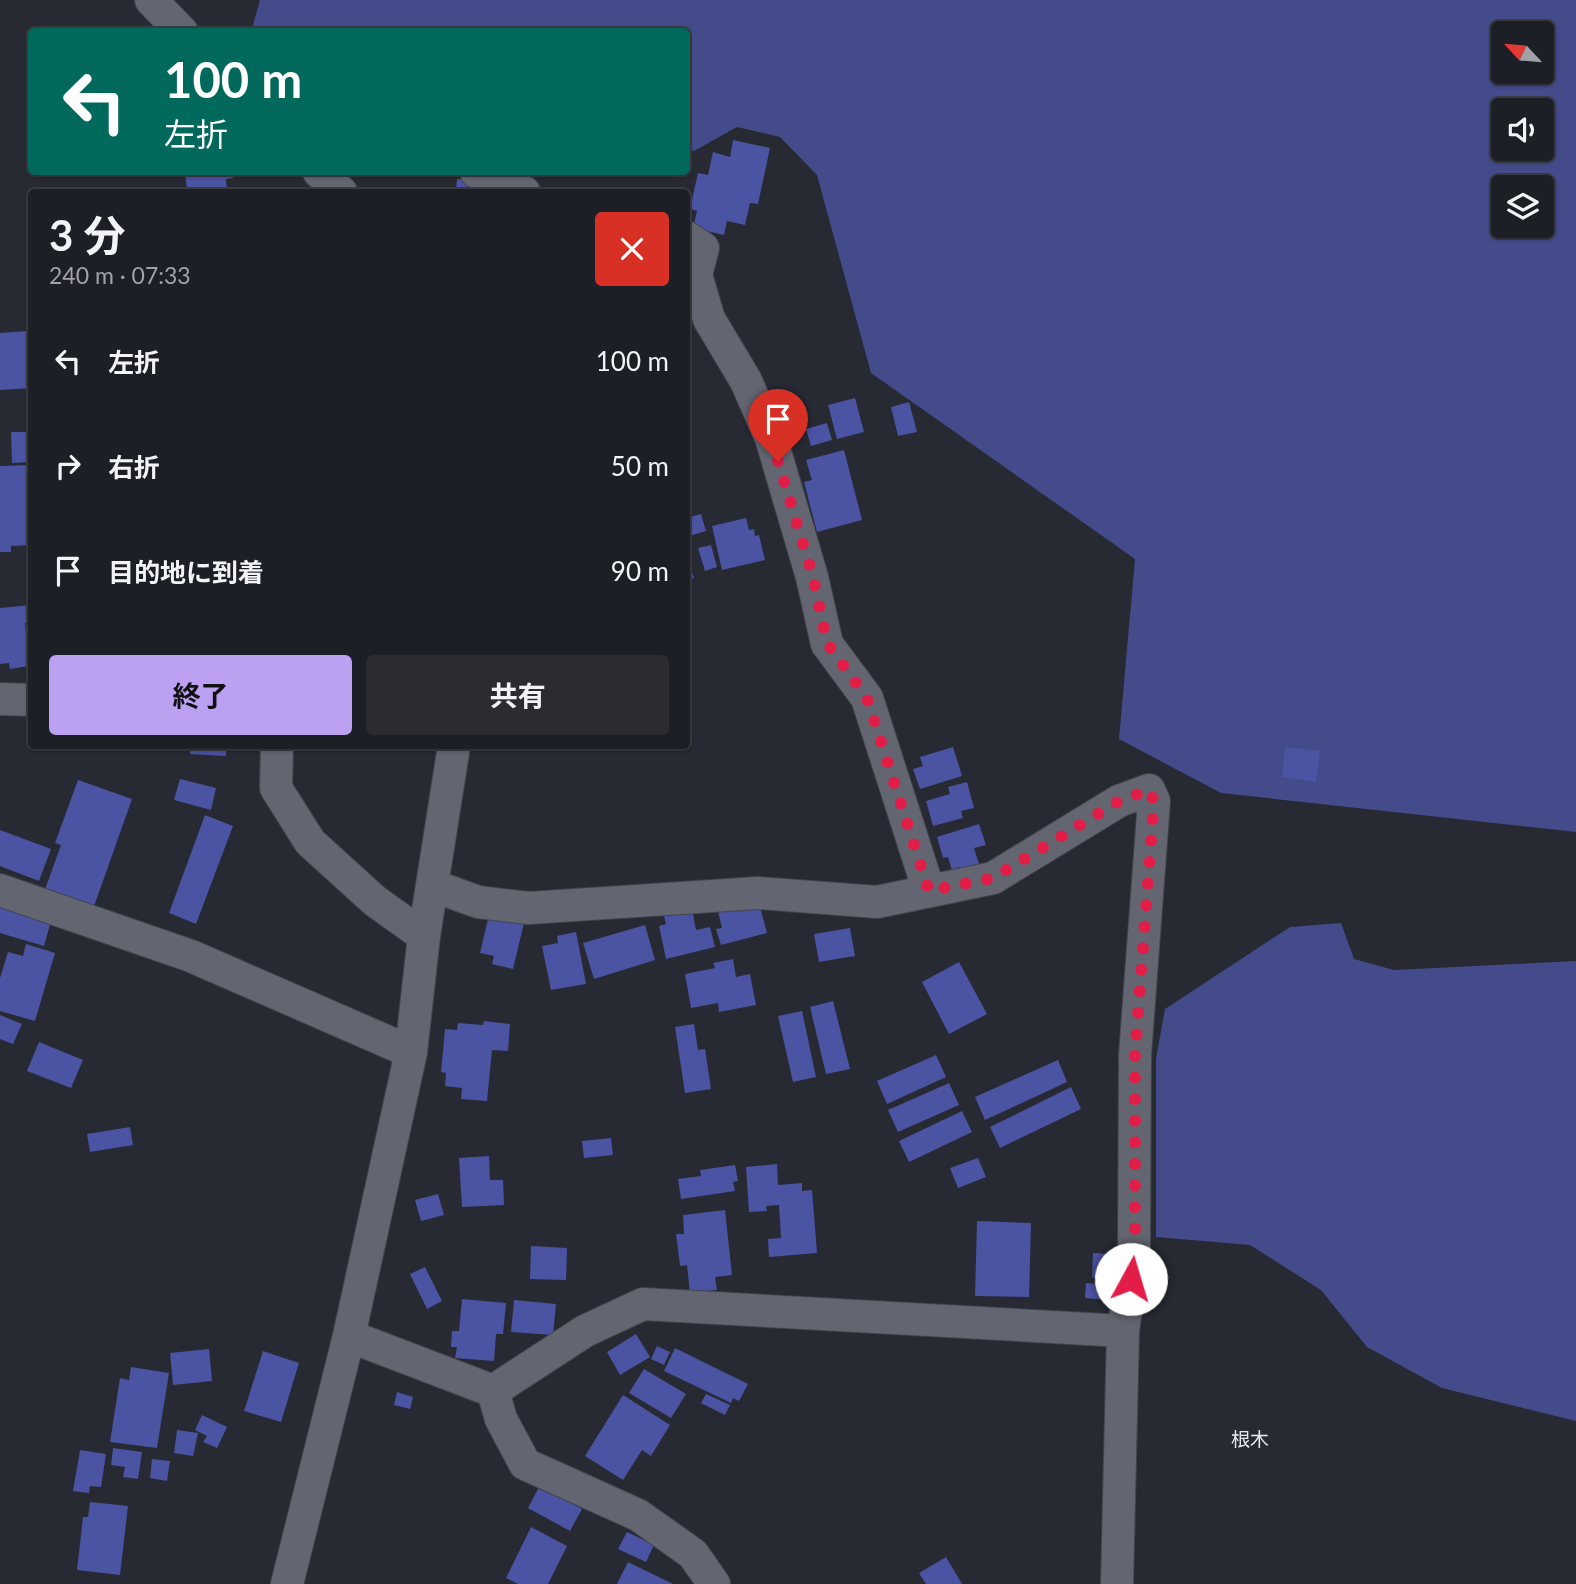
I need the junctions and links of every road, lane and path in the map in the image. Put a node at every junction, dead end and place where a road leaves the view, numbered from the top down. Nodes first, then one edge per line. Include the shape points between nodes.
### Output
1 (151, 0) edge
2 (178, 28) edge
3 (322, 175) edge
4 (483, 175) edge
5 (338, 189) edge
6 (517, 189) edge
7 (690, 240) edge
8 (0, 699) edge
9 (28, 700) edge
10 (277, 749) edge
11 (454, 749) edge
12 (434, 886) junction
13 (0, 890) edge
14 (929, 891) junction
15 (424, 936) junction
16 (411, 1052) junction
17 (1123, 1331) junction
18 (349, 1336) junction
19 (493, 1391) junction
20 (287, 1584) edge
21 (714, 1584) edge
22 (1117, 1584) edge

1 - 2 street
3 - 5 street
4 - 6 street
7 - 14 street via 703,248 696,275 709,319 746,381 771,438 813,577 827,643 867,698
8 - 9 street
10 - 15 street via 276,789 310,842 375,901
11 - 12 street
12 - 14 street via 478,902 529,908 758,893 877,902
12 - 15 street
13 - 16 street via 191,956
14 - 17 street via 993,878 1119,801 1149,790 1154,801 1135,1055 1135,1253
15 - 16 street
16 - 18 street
17 - 19 street via 643,1304 585,1331
17 - 22 street
18 - 19 street
18 - 20 street
19 - 21 street via 501,1419 525,1464 638,1515 693,1555

